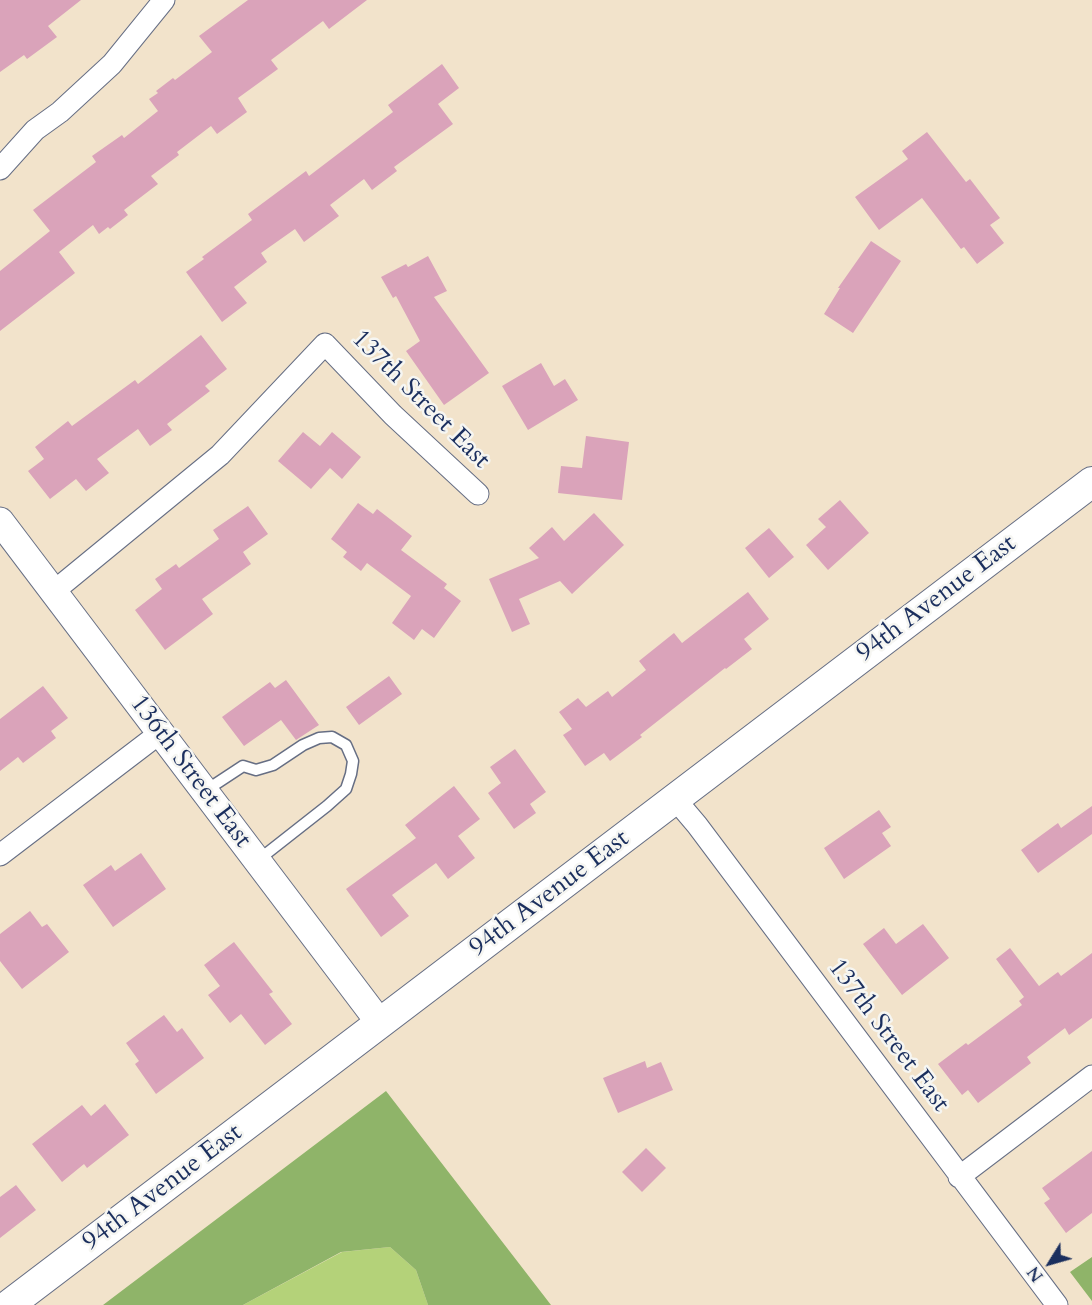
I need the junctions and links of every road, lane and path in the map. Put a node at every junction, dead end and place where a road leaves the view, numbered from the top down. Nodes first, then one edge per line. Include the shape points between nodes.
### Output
1 (164, 0) edge
2 (0, 169) edge
3 (1092, 482) edge
4 (478, 494) dead end
5 (0, 521) edge
6 (53, 592) junction
7 (160, 733) junction
8 (204, 792) junction
9 (675, 799) junction
10 (0, 855) edge
11 (256, 861) junction
12 (380, 1023) junction
13 (1092, 1076) edge
14 (959, 1177) junction
15 (9, 1305) edge
16 (1057, 1305) edge

1 - 2 street via 112,64 78,97 34,130
3 - 9 main road, 94th Avenue East
4 - 6 street, 137th Street East via 393,415 325,344 220,455
5 - 6 street, 136th Street East
6 - 7 street, 136th Street East
7 - 8 street, 136th Street East
7 - 10 street
8 - 11 street, 136th Street East
8 - 11 lane via 243,766 256,771 273,765 319,738 332,737 346,745 353,761 346,789
9 - 12 main road, 94th Avenue East
9 - 14 street, 137th Street East
11 - 12 street, 136th Street East
12 - 15 main road, 94th Avenue East
13 - 14 street
14 - 16 street, 137th Street East

